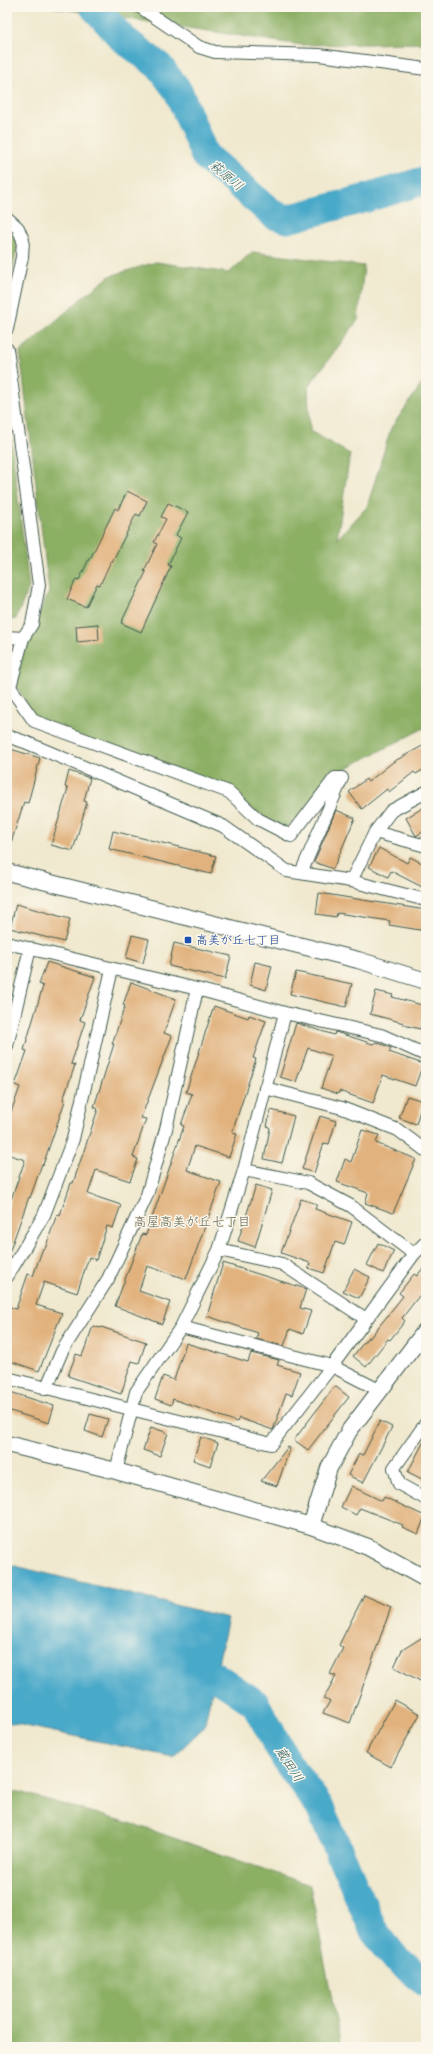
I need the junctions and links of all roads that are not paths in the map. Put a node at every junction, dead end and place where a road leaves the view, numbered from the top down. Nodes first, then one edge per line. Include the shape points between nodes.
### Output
1 (140, 7) edge
2 (426, 69) edge
3 (7, 218) edge
4 (7, 329) edge
5 (7, 349) edge
6 (7, 637) edge
7 (24, 638) junction
8 (7, 736) edge
9 (426, 792) edge
10 (375, 832) junction
11 (426, 846) edge
12 (7, 872) edge
13 (301, 873) junction
14 (351, 881) junction
15 (426, 900) edge
16 (7, 943) edge
17 (30, 948) junction
18 (112, 969) junction
19 (426, 981) edge
20 (197, 989) junction
21 (285, 1013) junction
22 (7, 1046) edge
23 (426, 1055) edge
24 (265, 1088) junction
25 (426, 1151) edge
26 (244, 1170) junction
27 (426, 1242) edge
28 (219, 1250) junction
29 (414, 1254) junction
30 (7, 1277) edge
31 (366, 1319) junction
32 (181, 1327) junction
33 (426, 1330) edge
34 (332, 1366) junction
35 (7, 1378) edge
36 (46, 1389) junction
37 (379, 1390) junction
38 (132, 1410) junction
39 (426, 1423) edge
40 (7, 1444) edge
41 (116, 1471) junction
42 (426, 1499) edge
43 (311, 1526) junction
44 (426, 1579) edge

1 - 2 street via 199,47 215,52 319,55
3 - 4 street via 18,228 23,240 22,257
5 - 7 street via 39,585 32,624
6 - 7 street
7 - 13 street via 10,687 34,721 229,792 258,818 291,836 335,778 342,778
8 - 13 street via 223,826 287,871
9 - 10 street via 391,811
10 - 11 street
10 - 14 street
12 - 19 street via 358,960
13 - 14 street
14 - 15 street
16 - 17 street
17 - 18 street
17 - 22 street
18 - 20 street
18 - 30 street via 73,1139 44,1215
20 - 21 street
20 - 36 street via 166,1129 146,1195 108,1279 62,1351
21 - 23 street via 381,1035
21 - 24 street
24 - 25 street via 342,1108 391,1127
24 - 26 street
26 - 28 street
26 - 29 street via 308,1183 351,1206
27 - 29 street
28 - 31 street via 282,1264
28 - 32 street
29 - 31 street
31 - 34 street
32 - 34 street
32 - 38 street via 136,1392
33 - 37 street
34 - 37 street
34 - 38 street via 271,1444
35 - 36 street
36 - 38 street
37 - 43 street via 349,1431 329,1468
38 - 41 street
39 - 42 street via 394,1468 398,1484
40 - 41 street
41 - 43 street
43 - 44 street via 368,1547

